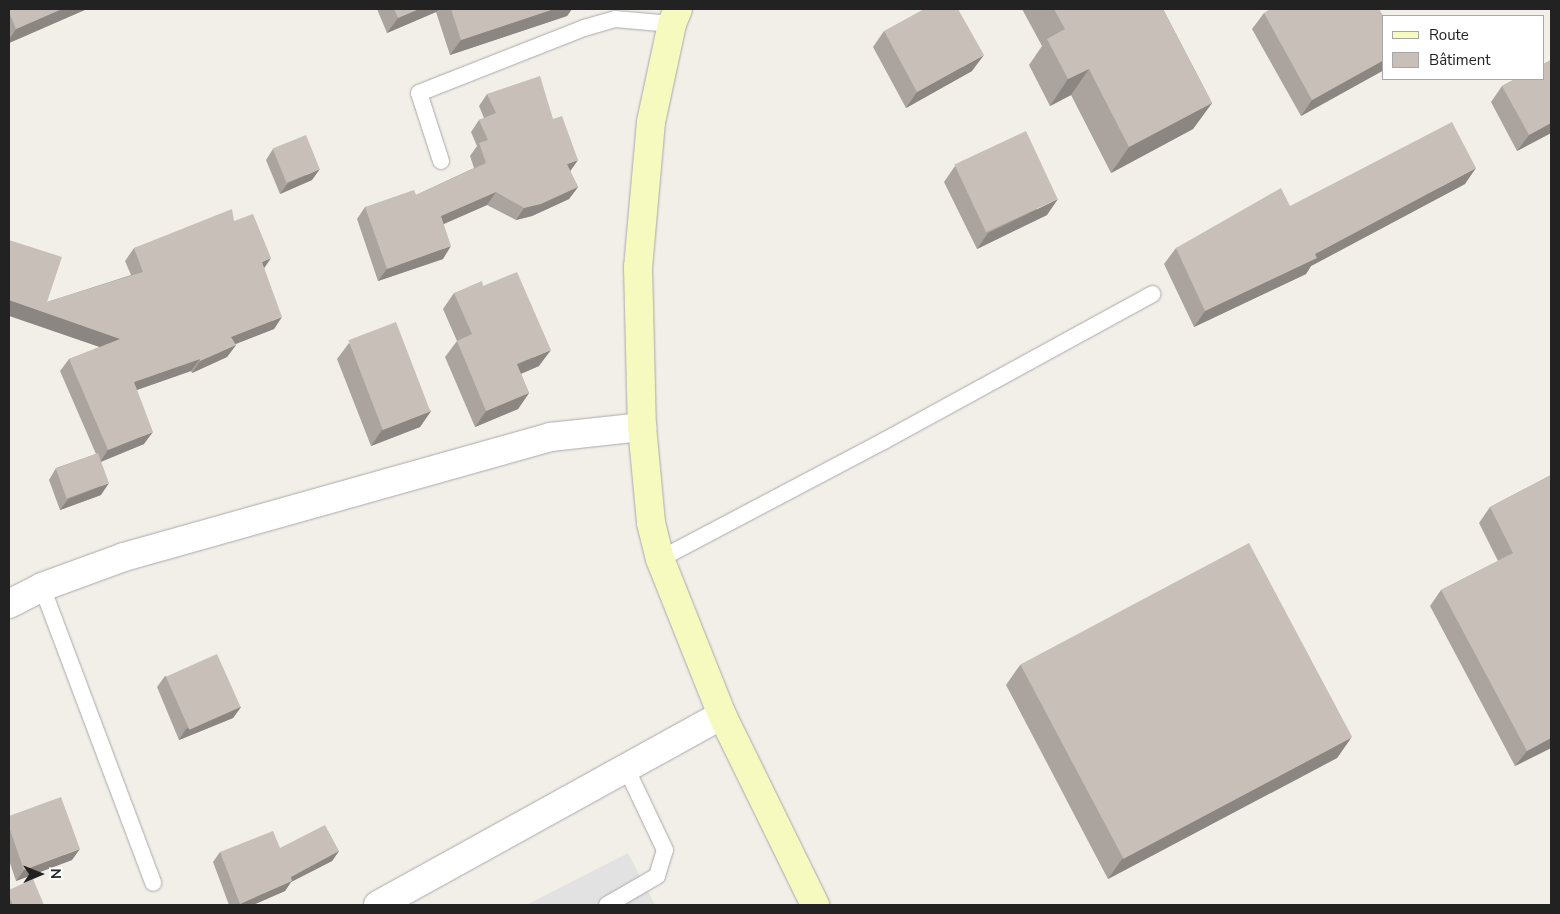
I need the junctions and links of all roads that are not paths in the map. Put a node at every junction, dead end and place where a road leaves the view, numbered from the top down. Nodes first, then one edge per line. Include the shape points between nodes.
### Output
1 (675, 16) edge
2 (441, 161) dead end
3 (1152, 294) dead end
4 (642, 427) junction
5 (660, 559) junction
6 (42, 587) junction
7 (9, 604) edge
8 (722, 715) junction
9 (626, 768) junction
10 (152, 882) dead end
11 (378, 905) edge
12 (607, 905) edge
13 (815, 905) edge

1 - 2 lane via 615,19 584,28 418,93
1 - 4 main road via 651,122 643,193 638,266
3 - 5 lane
4 - 5 main road via 651,523
4 - 6 street via 551,437 124,557
5 - 8 main road
6 - 7 street
6 - 10 lane
8 - 9 street
8 - 13 main road
9 - 11 street
9 - 12 lane via 665,850 657,876

